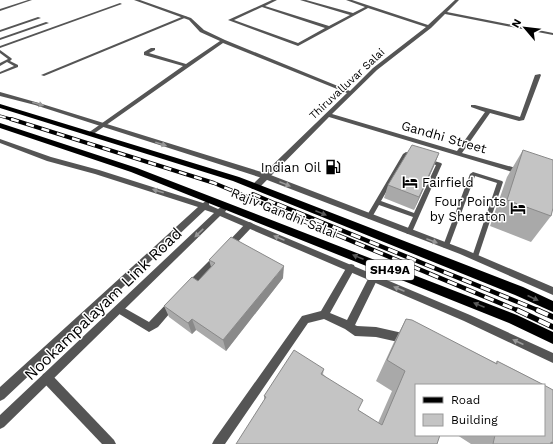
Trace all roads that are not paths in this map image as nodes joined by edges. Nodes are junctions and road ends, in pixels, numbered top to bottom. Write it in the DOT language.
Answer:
graph roads {
  1 [pos="31,0"];
  2 [pos="136,0"];
  3 [pos="275,0"];
  4 [pos="302,0"];
  5 [pos="348,0"];
  6 [pos="457,0"];
  7 [pos="121,4"];
  8 [pos="262,6"];
  9 [pos="370,6"];
  10 [pos="0,10"];
  11 [pos="445,13"];
  12 [pos="353,14"];
  13 [pos="39,18"];
  14 [pos="186,18"];
  15 [pos="47,23"];
  16 [pos="429,27"];
  17 [pos="329,28"];
  18 [pos="0,31"];
  19 [pos="553,34"];
  20 [pos="0,39"];
  21 [pos="223,41"];
  22 [pos="0,47"];
  23 [pos="153,49"];
  24 [pos="0,51"];
  25 [pos="7,61"];
  26 [pos="0,65"];
  27 [pos="187,66"];
  28 [pos="0,73"];
  29 [pos="43,75"];
  30 [pos="538,75"];
  31 [pos="351,93"];
  32 [pos="0,94"];
  33 [pos="0,106"];
  34 [pos="473,106"];
  35 [pos="489,111"];
  36 [pos="328,115"];
  37 [pos="0,125"];
  38 [pos="102,125"];
  39 [pos="90,134"];
  40 [pos="0,140"];
  41 [pos="458,154"];
  42 [pos="531,174"];
  43 [pos="265,176"];
  44 [pos="255,187"];
  45 [pos="207,202"];
  46 [pos="377,202"];
  47 [pos="223,209"];
  48 [pos="416,216"];
  49 [pos="369,217"];
  50 [pos="249,225"];
  51 [pos="409,232"];
  52 [pos="446,246"];
  53 [pos="475,257"];
  54 [pos="351,268"];
  55 [pos="374,278"];
  56 [pos="553,291"];
  57 [pos="553,307"];
  58 [pos="119,309"];
  59 [pos="324,315"];
  60 [pos="349,326"];
  61 [pos="553,338"];
  62 [pos="417,341"];
  63 [pos="553,358"];
  64 [pos="47,378"];
  65 [pos="0,395"];
  66 [pos="0,423"];
  67 [pos="110,444"];
  68 [pos="218,444"];
  1 -- 10 [label="lane"];
  2 -- 14 [label="street"];
  3 -- 8 [label="street"];
  4 -- 12 [label="street"];
  5 -- 9 [label="street"];
  6 -- 11 [label="street, Thiruvalluvar Salai"];
  7 -- 22 [label="lane"];
  8 -- 17 [label="street"];
  8 -- 17 [label="street"];
  9 -- 12 [label="street"];
  9 -- 16 [label="street"];
  11 -- 16 [label="street, Thiruvalluvar Salai"];
  11 -- 19 [label="street"];
  12 -- 17 [label="street"];
  13 -- 18 [label="lane"];
  14 -- 21 [label="street"];
  14 -- 29 [label="lane"];
  15 -- 20 [label="lane"];
  16 -- 31 [label="street, Thiruvalluvar Salai"];
  21 -- 27 [label="street"];
  21 -- 31 [label="street"];
  23 -- 27 [label="street"];
  24 -- 25 [label="lane"];
  25 -- 26 [label="lane"];
  25 -- 28 [label="lane"];
  27 -- 38 [label="street"];
  30 -- 35 [label="street"];
  31 -- 36 [label="street, Thiruvalluvar Salai"];
  32 -- 38 [label="street, one-way"];
  33 -- 39 [label="main road, Rajiv Gandhi Salai / SH49A"];
  34 -- 35 [label="street"];
  35 -- 41 [label="street"];
  36 -- 41 [label="street, Gandhi Street"];
  36 -- 43 [label="street, Thiruvalluvar Salai"];
  37 -- 45 [label="main road, Rajiv Gandhi Salai / SH49A"];
  38 -- 39 [label="street"];
  38 -- 43 [label="street, one-way"];
  39 -- 44 [label="main road, Rajiv Gandhi Salai / SH49A"];
  45 -- 40 [label="street, one-way"];
  41 -- 42 [label="street, Gandhi Street"];
  43 -- 44 [label="street, Thiruvalluvar Salai"];
  43 -- 49 [label="street, one-way"];
  44 -- 57 [label="main road, Rajiv Gandhi Salai / SH49A, one-way"];
  45 -- 47 [label="main road, Rajiv Gandhi Salai / SH49A"];
  45 -- 65 [label="street, Nookampalayam Link Road"];
  46 -- 48 [label="lane"];
  46 -- 48 [label="lane"];
  46 -- 49 [label="lane"];
  47 -- 50 [label="street"];
  47 -- 58 [label="street, Nookampalayam Link Road, one-way"];
  61 -- 47 [label="main road, Rajiv Gandhi Salai / SH49A, one-way"];
  48 -- 51 [label="lane"];
  49 -- 51 [label="street"];
  54 -- 50 [label="street, one-way"];
  50 -- 58 [label="street"];
  51 -- 52 [label="street, one-way"];
  52 -- 53 [label="street"];
  52 -- 53 [label="lane"];
  53 -- 56 [label="street"];
  54 -- 55 [label="street"];
  54 -- 59 [label="street"];
  55 -- 60 [label="street"];
  63 -- 55 [label="street, one-way"];
  58 -- 64 [label="street, Nookampalayam Link Road"];
  59 -- 60 [label="street"];
  59 -- 68 [label="street"];
  60 -- 62 [label="street"];
  64 -- 66 [label="street, Nookampalayam Link Road"];
  64 -- 67 [label="street"];
}
